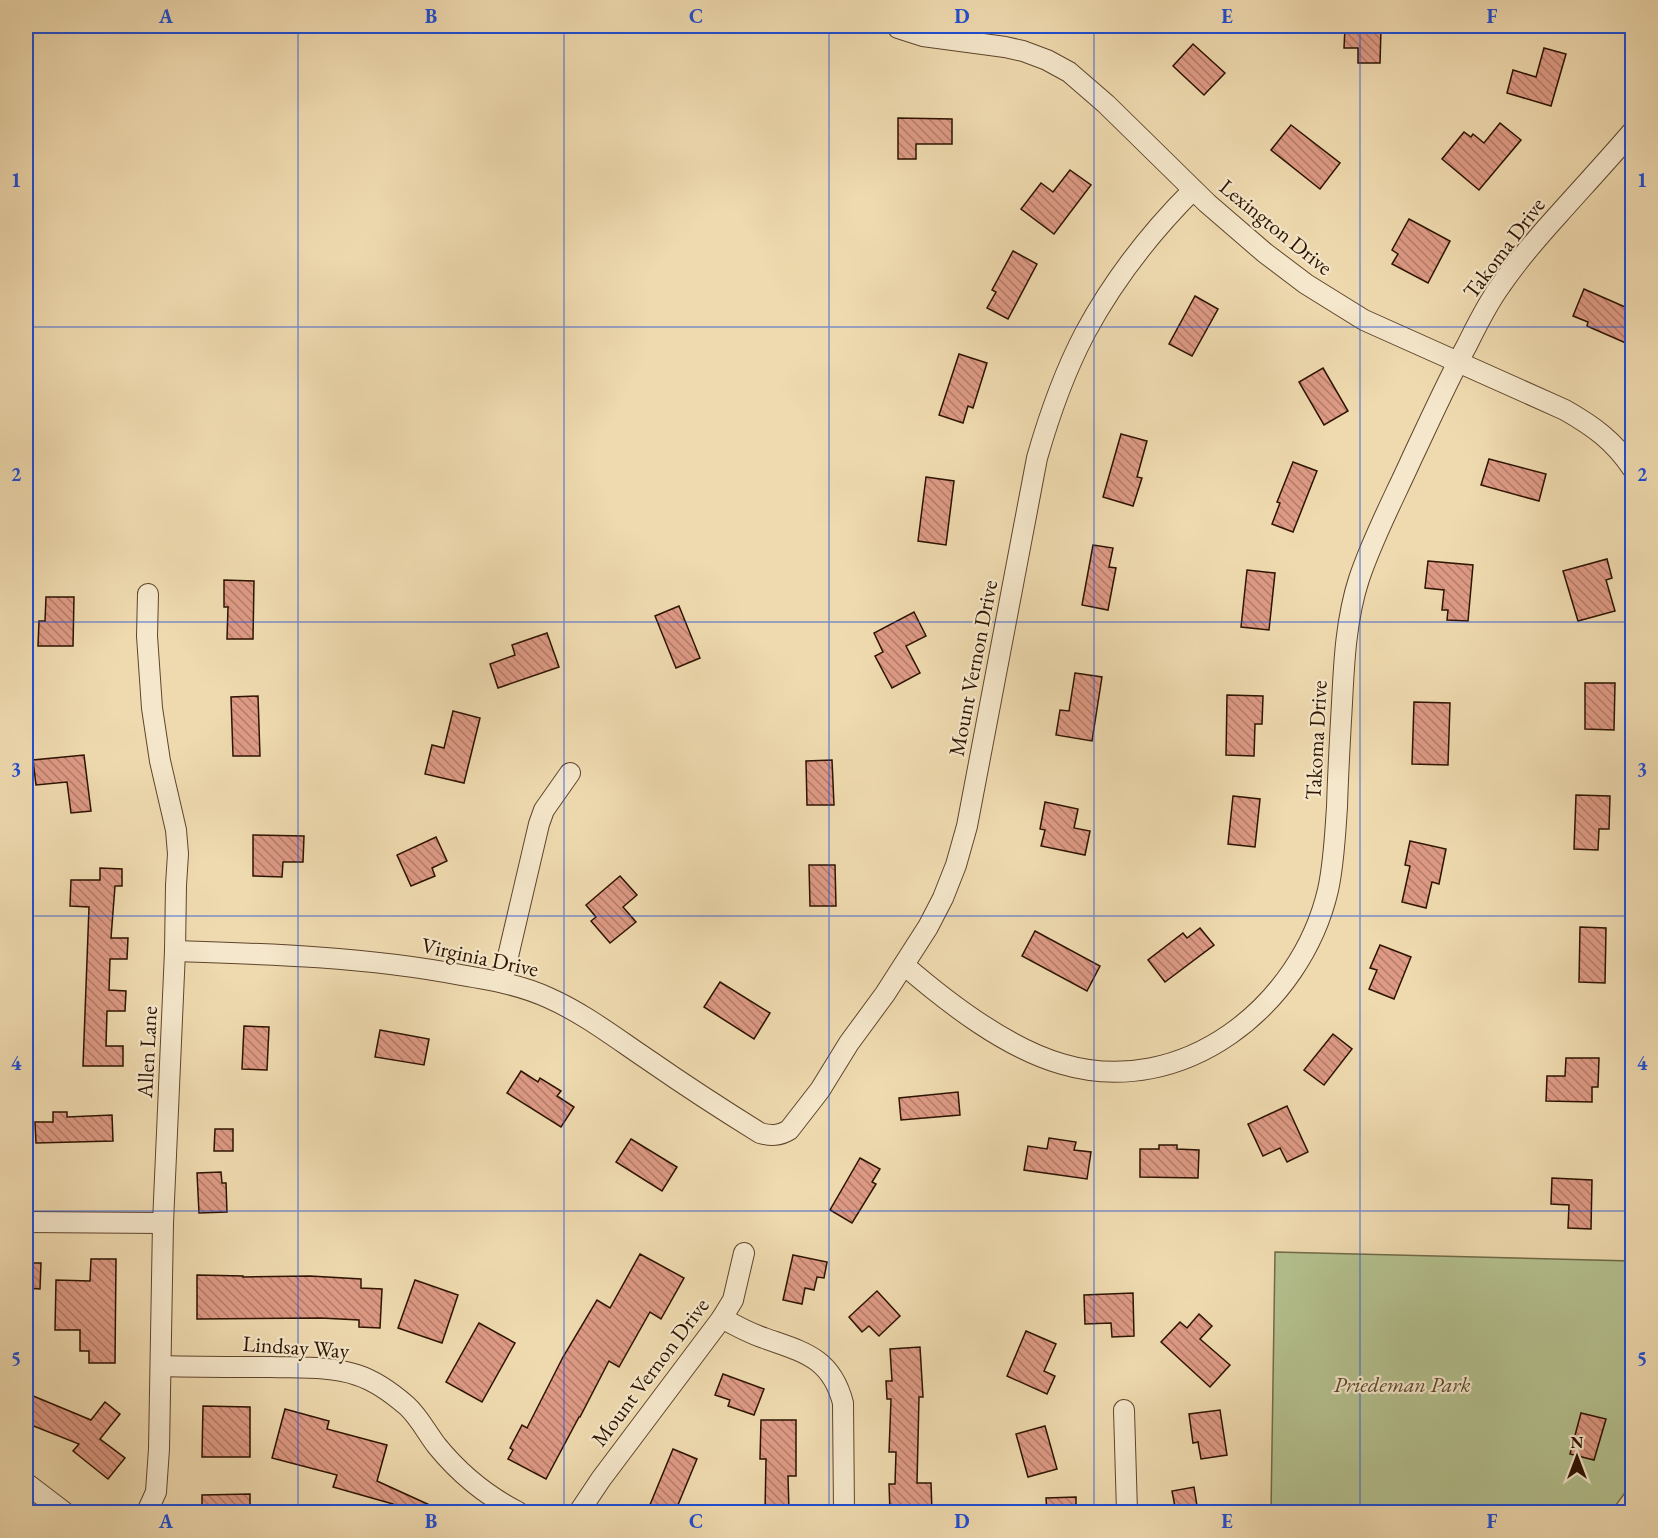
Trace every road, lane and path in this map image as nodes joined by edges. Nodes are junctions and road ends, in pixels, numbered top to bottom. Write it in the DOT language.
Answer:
graph roads {
  1 [pos="898,28"];
  2 [pos="1632,132"];
  3 [pos="1193,190"];
  4 [pos="1458,363"];
  5 [pos="1632,468"];
  6 [pos="148,594"];
  7 [pos="570,773"];
  8 [pos="175,951"];
  9 [pos="904,965"];
  10 [pos="502,982"];
  11 [pos="770,1136"];
  12 [pos="26,1222"];
  13 [pos="163,1223"];
  14 [pos="744,1253"];
  15 [pos="722,1318"];
  16 [pos="161,1366"];
  17 [pos="1125,1410"];
  18 [pos="26,1483"];
  19 [pos="64,1512"];
  20 [pos="147,1512"];
  21 [pos="518,1512"];
  22 [pos="579,1512"];
  23 [pos="844,1512"];
  24 [pos="1127,1512"];
  1 -- 3 [label="street, Lexington Drive"];
  2 -- 4 [label="street, Takoma Drive"];
  3 -- 4 [label="street, Lexington Drive"];
  3 -- 9 [label="street, Mount Vernon Drive"];
  4 -- 5 [label="street, Lexington Drive"];
  4 -- 9 [label="street, Takoma Drive"];
  6 -- 8 [label="street, Allen Lane"];
  7 -- 10 [label="street"];
  8 -- 10 [label="street, Virginia Drive"];
  8 -- 13 [label="street, Allen Lane"];
  9 -- 11 [label="street, Mount Vernon Drive"];
  10 -- 11 [label="street, Virginia Drive"];
  12 -- 13 [label="street"];
  13 -- 16 [label="street, Allen Lane"];
  14 -- 15 [label="street, Mount Vernon Drive"];
  15 -- 22 [label="street, Mount Vernon Drive"];
  15 -- 23 [label="street"];
  16 -- 20 [label="street, Allen Lane"];
  16 -- 21 [label="street, Lindsay Way"];
  17 -- 24 [label="street"];
  18 -- 19 [label="street"];
}
